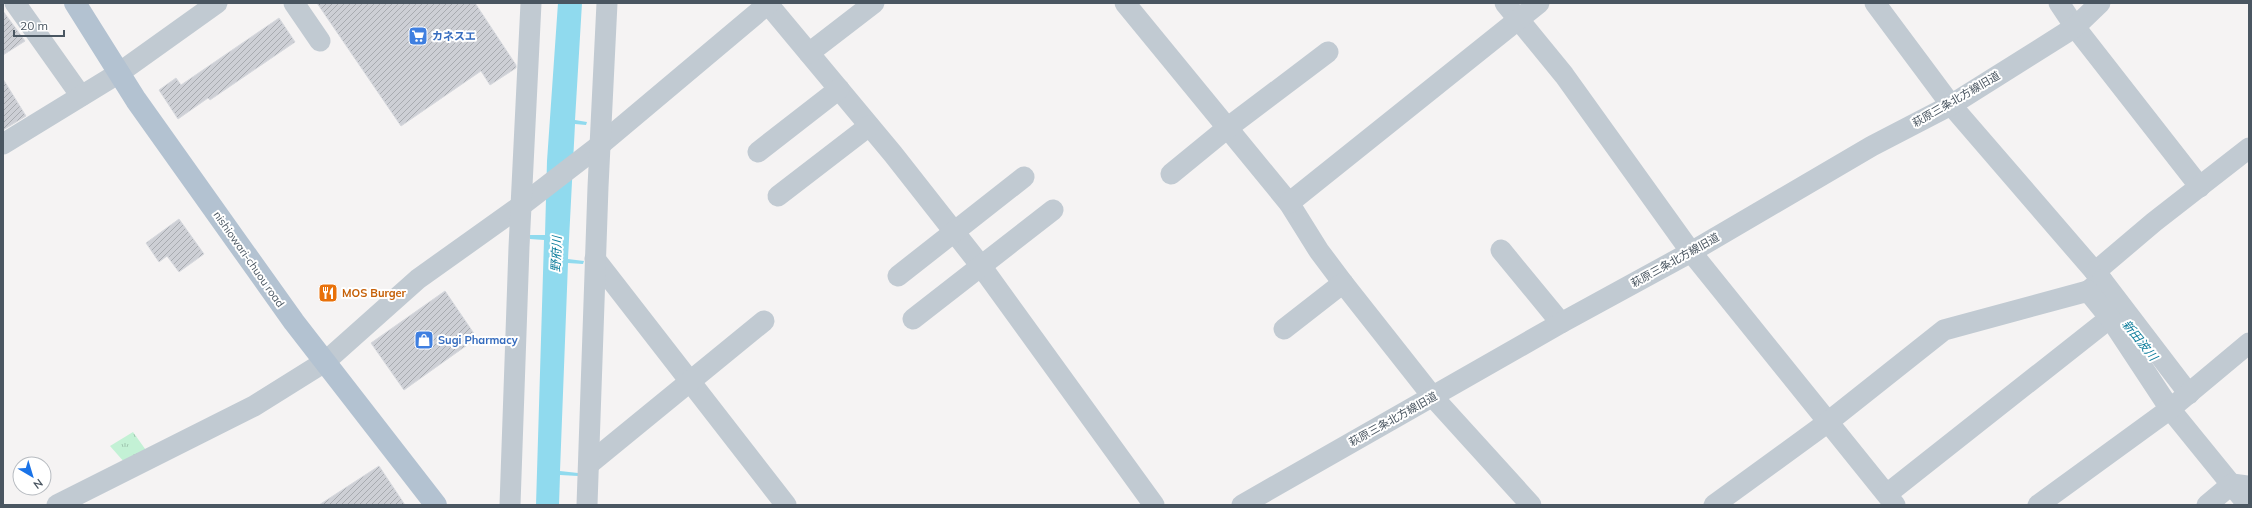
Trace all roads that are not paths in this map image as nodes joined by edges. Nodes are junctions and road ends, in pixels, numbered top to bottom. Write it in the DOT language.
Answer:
graph roads {
  1 [pos="15,3"];
  2 [pos="75,3"];
  3 [pos="217,3"];
  4 [pos="294,3"];
  5 [pos="531,3"];
  6 [pos="607,3"];
  7 [pos="769,3"];
  8 [pos="874,3"];
  9 [pos="1125,3"];
  10 [pos="1505,3"];
  11 [pos="1539,3"];
  12 [pos="1875,3"];
  13 [pos="2059,3"];
  14 [pos="2100,3"];
  15 [pos="1518,20"];
  16 [pos="2075,27"];
  17 [pos="320,41"];
  18 [pos="1328,52"];
  19 [pos="809,53"];
  20 [pos="119,72"];
  21 [pos="839,89"];
  22 [pos="81,96"];
  23 [pos="1951,105"];
  24 [pos="869,126"];
  25 [pos="1226,128"];
  26 [pos="3,144"];
  27 [pos="596,147"];
  28 [pos="2249,148"];
  29 [pos="758,152"];
  30 [pos="1172,174"];
  31 [pos="1024,178"];
  32 [pos="2200,187"];
  33 [pos="778,196"];
  34 [pos="1289,203"];
  35 [pos="524,204"];
  36 [pos="1053,210"];
  37 [pos="954,232"];
  38 [pos="1501,250"];
  39 [pos="1690,252"];
  40 [pos="595,259"];
  41 [pos="981,266"];
  42 [pos="898,276"];
  43 [pos="2095,281"];
  44 [pos="1342,283"];
  45 [pos="2110,318"];
  46 [pos="913,319"];
  47 [pos="764,322"];
  48 [pos="1561,323"];
  49 [pos="1284,328"];
  50 [pos="2249,342"];
  51 [pos="326,361"];
  52 [pos="691,381"];
  53 [pos="2189,394"];
  54 [pos="1433,397"];
  55 [pos="2170,409"];
  56 [pos="1828,422"];
  57 [pos="588,464"];
  58 [pos="2241,485"];
  59 [pos="1891,499"];
  60 [pos="57,505"];
  61 [pos="436,505"];
  62 [pos="510,505"];
  63 [pos="587,505"];
  64 [pos="786,505"];
  65 [pos="1154,505"];
  66 [pos="1242,505"];
  67 [pos="1531,505"];
  68 [pos="1714,505"];
  69 [pos="2038,505"];
  70 [pos="2207,505"];
  71 [pos="2248,505"];
  1 -- 22 [label="street"];
  2 -- 20 [label="main road, nishiowari-chuou road"];
  3 -- 20 [label="street"];
  4 -- 17 [label="street"];
  5 -- 35 [label="street"];
  6 -- 27 [label="street"];
  7 -- 19 [label="street"];
  7 -- 27 [label="street"];
  8 -- 19 [label="street"];
  9 -- 25 [label="street"];
  10 -- 15 [label="street"];
  11 -- 15 [label="street"];
  12 -- 23 [label="street"];
  13 -- 16 [label="street"];
  14 -- 16 [label="street, 萩原三条北方線旧道"];
  15 -- 34 [label="street"];
  15 -- 39 [label="street"];
  16 -- 23 [label="street, 萩原三条北方線旧道"];
  16 -- 32 [label="street"];
  18 -- 25 [label="street"];
  19 -- 21 [label="street"];
  20 -- 22 [label="street"];
  20 -- 51 [label="main road, nishiowari-chuou road"];
  21 -- 24 [label="street"];
  21 -- 29 [label="street"];
  22 -- 26 [label="street"];
  23 -- 39 [label="street, 萩原三条北方線旧道"];
  23 -- 43 [label="street"];
  24 -- 33 [label="street"];
  24 -- 37 [label="street"];
  25 -- 30 [label="street"];
  25 -- 34 [label="street"];
  27 -- 35 [label="street"];
  27 -- 40 [label="street"];
  28 -- 32 [label="street"];
  31 -- 37 [label="street"];
  32 -- 43 [label="street"];
  34 -- 44 [label="street"];
  35 -- 51 [label="street"];
  35 -- 62 [label="street"];
  36 -- 41 [label="street"];
  37 -- 41 [label="street"];
  37 -- 42 [label="street"];
  38 -- 48 [label="street"];
  39 -- 48 [label="street, 萩原三条北方線旧道"];
  39 -- 56 [label="street"];
  40 -- 52 [label="street"];
  40 -- 57 [label="street"];
  41 -- 46 [label="street"];
  41 -- 65 [label="street"];
  43 -- 45 [label="street"];
  43 -- 53 [label="street"];
  43 -- 56 [label="street"];
  44 -- 49 [label="street"];
  44 -- 54 [label="street"];
  45 -- 55 [label="street"];
  45 -- 59 [label="street"];
  47 -- 52 [label="street"];
  48 -- 54 [label="street, 萩原三条北方線旧道"];
  50 -- 53 [label="street"];
  51 -- 60 [label="street"];
  51 -- 61 [label="main road, nishiowari-chuou road"];
  52 -- 57 [label="street"];
  52 -- 64 [label="street"];
  53 -- 55 [label="street"];
  54 -- 66 [label="street, 萩原三条北方線旧道"];
  54 -- 67 [label="street"];
  55 -- 58 [label="street"];
  55 -- 69 [label="street"];
  56 -- 59 [label="street"];
  56 -- 68 [label="street"];
  57 -- 63 [label="street"];
  58 -- 70 [label="street"];
  58 -- 71 [label="street"];
}
